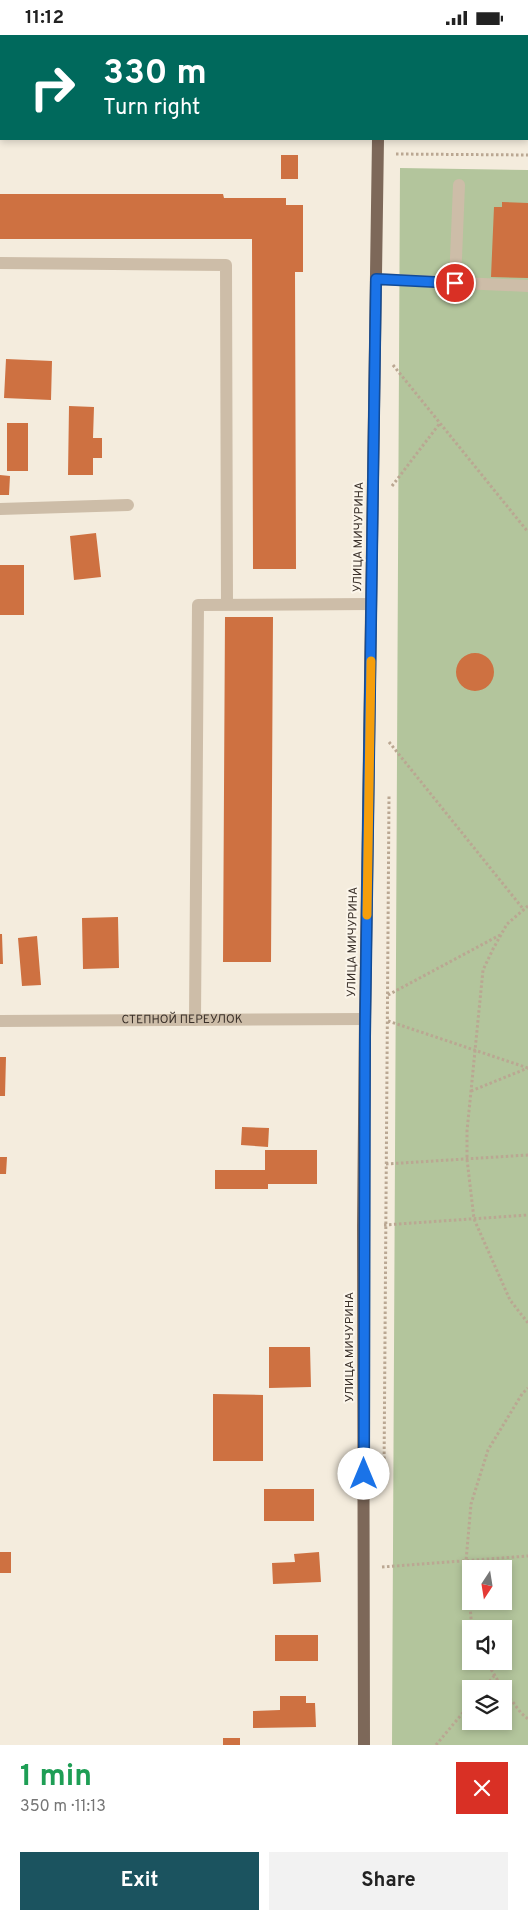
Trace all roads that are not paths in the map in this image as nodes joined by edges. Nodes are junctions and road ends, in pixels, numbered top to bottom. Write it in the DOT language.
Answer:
graph roads {
  1 [pos="378,140"];
  2 [pos="459,185"];
  3 [pos="0,263"];
  4 [pos="376,279"];
  5 [pos="455,283"];
  6 [pos="528,286"];
  7 [pos="128,505"];
  8 [pos="0,509"];
  9 [pos="227,604"];
  10 [pos="371,604"];
  11 [pos="195,1019"];
  12 [pos="365,1019"];
  13 [pos="0,1021"];
  14 [pos="364,1745"];
  1 -- 4 [label="main road, УЛИЦА МИЧУРИНА"];
  2 -- 5 [label="street"];
  3 -- 9 [label="street"];
  4 -- 5 [label="street"];
  4 -- 10 [label="main road, УЛИЦА МИЧУРИНА"];
  5 -- 6 [label="street"];
  7 -- 8 [label="street"];
  9 -- 10 [label="street"];
  9 -- 11 [label="street"];
  10 -- 12 [label="main road, УЛИЦА МИЧУРИНА"];
  11 -- 12 [label="street, СТЕПНОЙ ПЕРЕУЛОК"];
  11 -- 13 [label="street, СТЕПНОЙ ПЕРЕУЛОК"];
  12 -- 14 [label="main road, УЛИЦА МИЧУРИНА"];
}
